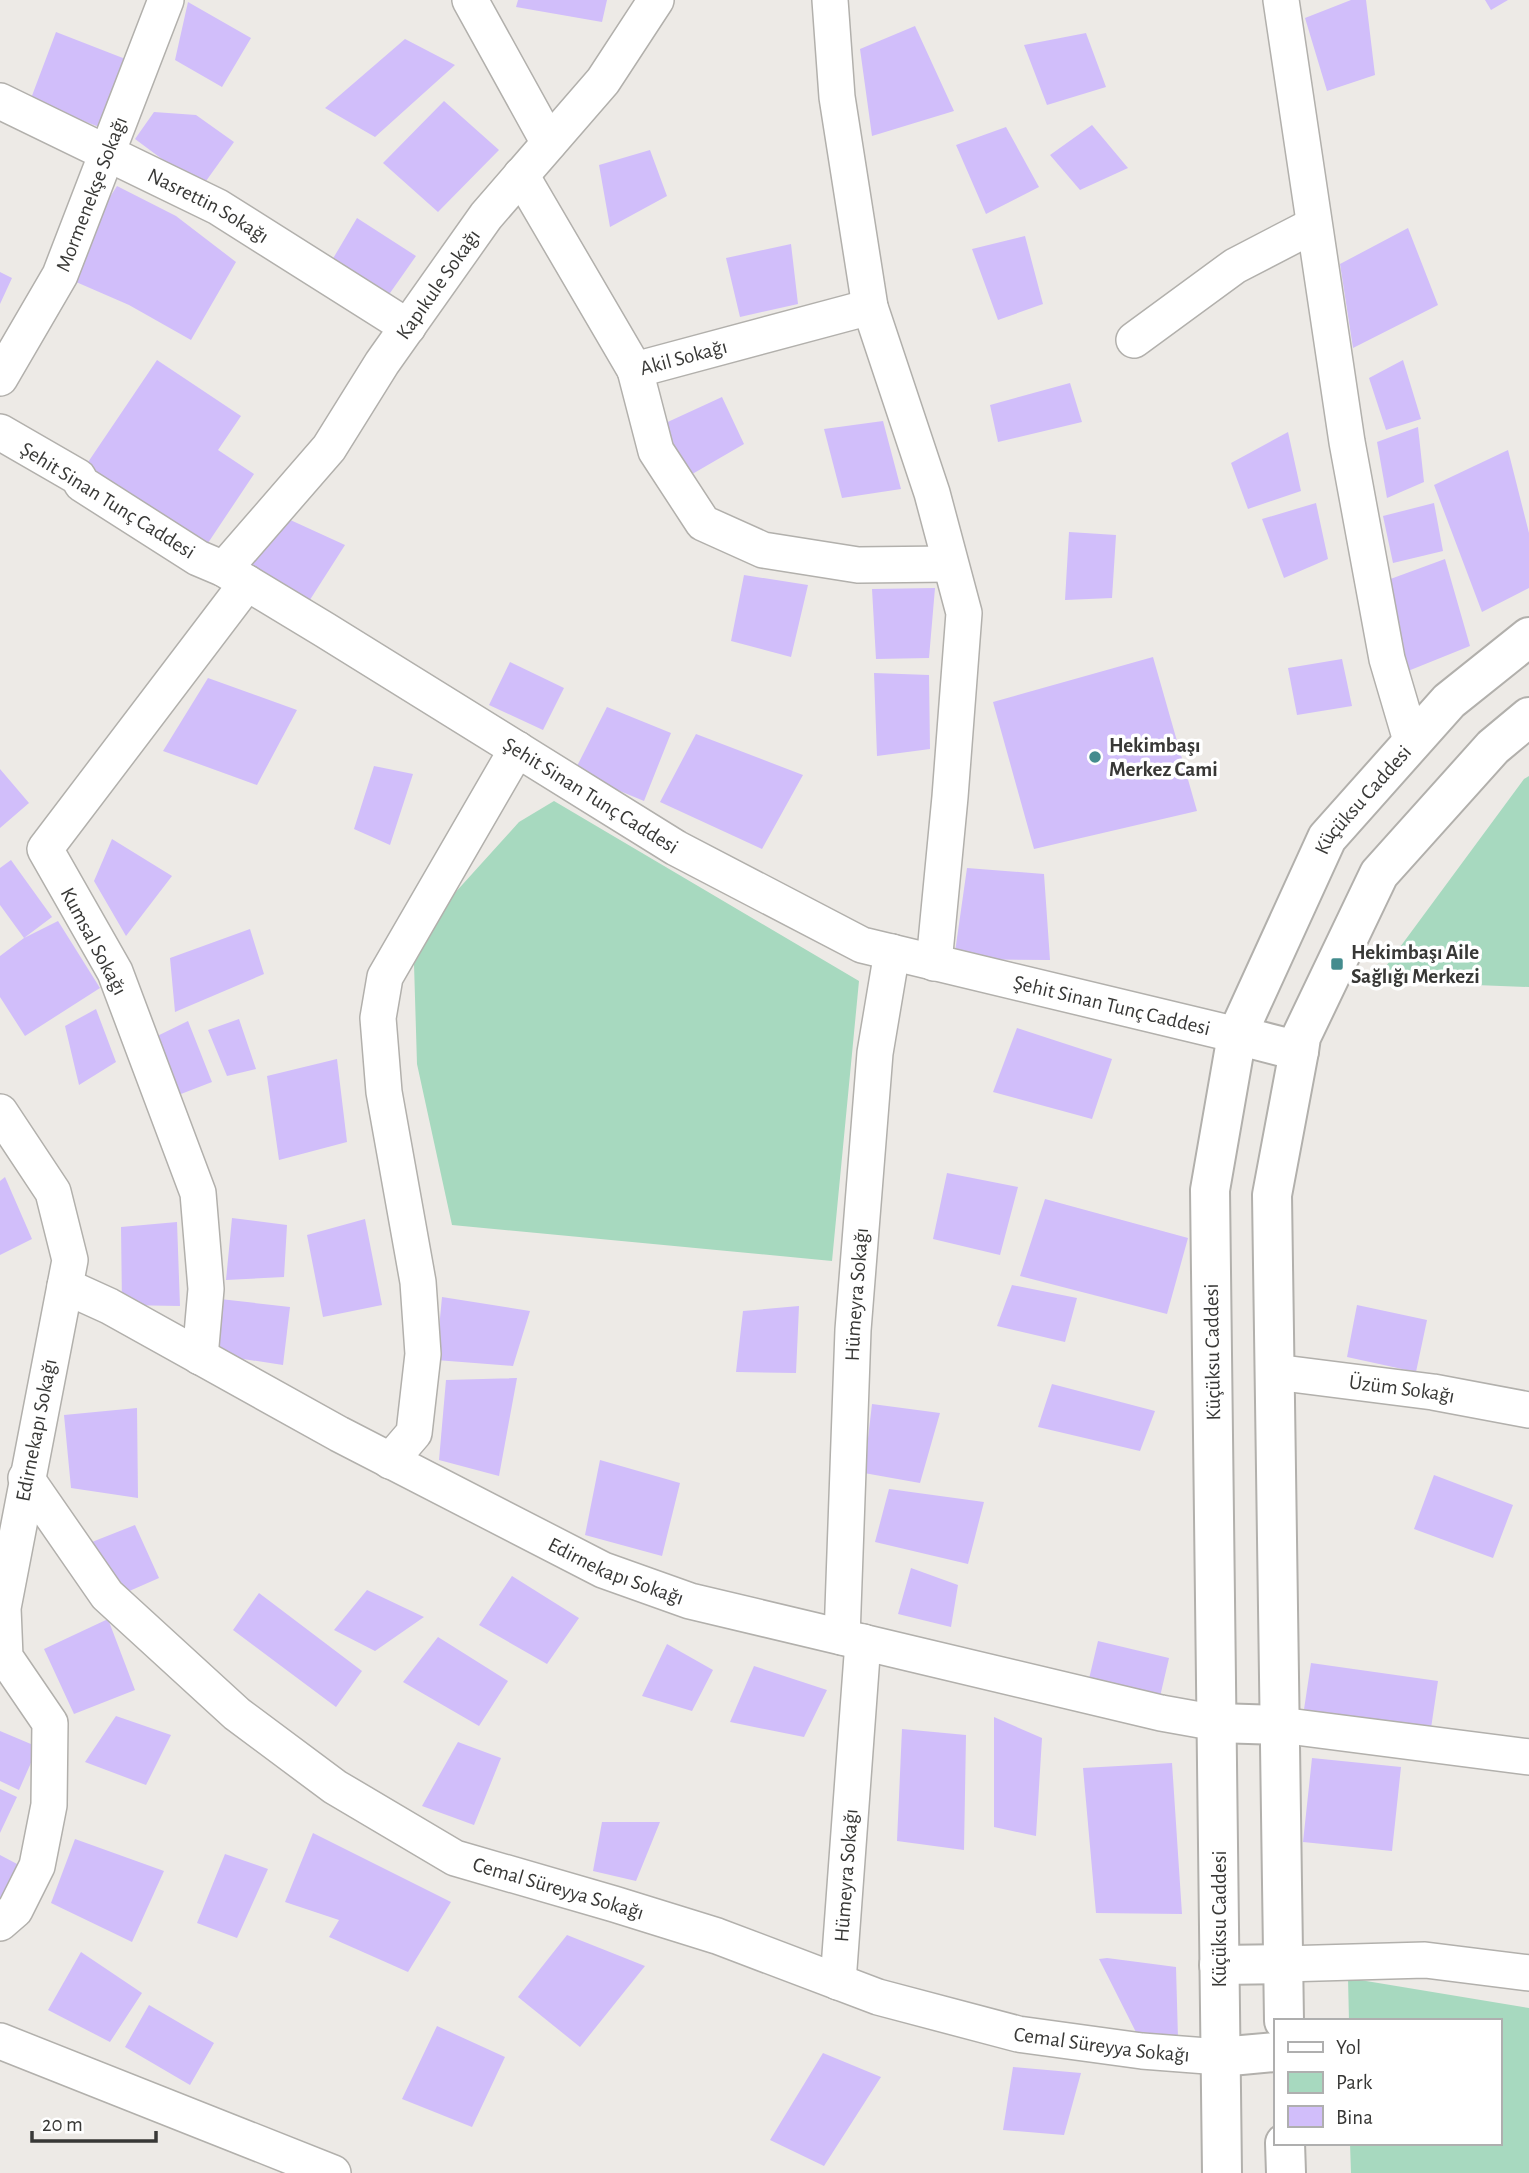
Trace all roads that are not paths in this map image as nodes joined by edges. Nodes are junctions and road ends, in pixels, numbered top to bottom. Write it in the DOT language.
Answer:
graph roads {
  1 [pos="166,0"];
  2 [pos="470,0"];
  3 [pos="656,0"];
  4 [pos="830,0"];
  5 [pos="1281,0"];
  6 [pos="0,101"];
  7 [pos="549,143"];
  8 [pos="105,152"];
  9 [pos="521,175"];
  10 [pos="1314,225"];
  11 [pos="870,307"];
  12 [pos="408,327"];
  13 [pos="1134,340"];
  14 [pos="635,370"];
  15 [pos="0,378"];
  16 [pos="2,437"];
  17 [pos="950,564"];
  18 [pos="236,576"];
  19 [pos="1529,637"];
  20 [pos="1529,717"];
  21 [pos="1412,744"];
  22 [pos="517,749"];
  23 [pos="1441,804"];
  24 [pos="892,952"];
  25 [pos="934,963"];
  26 [pos="1237,1035"];
  27 [pos="1298,1051"];
  28 [pos="0,1112"];
  29 [pos="65,1286"];
  30 [pos="201,1357"];
  31 [pos="1275,1372"];
  32 [pos="1529,1410"];
  33 [pos="390,1461"];
  34 [pos="26,1478"];
  35 [pos="853,1640"];
  36 [pos="1217,1723"];
  37 [pos="1280,1725"];
  38 [pos="1529,1757"];
  39 [pos="0,1923"];
  40 [pos="1283,1964"];
  41 [pos="1219,1965"];
  42 [pos="1529,1973"];
  43 [pos="838,1982"];
  44 [pos="1284,2019"];
  45 [pos="0,2041"];
  46 [pos="1274,2052"];
  47 [pos="1220,2057"];
  48 [pos="1285,2145"];
  49 [pos="333,2173"];
  50 [pos="1222,2173"];
  51 [pos="1286,2173"];
  1 -- 8 [label="street, Mormenekşe Sokağı"];
  2 -- 7 [label="street"];
  3 -- 7 [label="street, Kapıkule Sokağı"];
  4 -- 11 [label="street"];
  5 -- 10 [label="street"];
  6 -- 8 [label="street, Nasrettin Sokağı"];
  7 -- 9 [label="street, Kapıkule Sokağı"];
  8 -- 12 [label="street, Nasrettin Sokağı"];
  8 -- 15 [label="street, Mormenekşe Sokağı"];
  9 -- 12 [label="street, Kapıkule Sokağı"];
  9 -- 14 [label="street, Akil Sokağı"];
  10 -- 13 [label="street"];
  10 -- 21 [label="street"];
  11 -- 14 [label="street, Akil Sokağı"];
  11 -- 17 [label="street"];
  12 -- 18 [label="street, Kapıkule Sokağı"];
  14 -- 17 [label="street"];
  16 -- 18 [label="street, Şehit Sinan Tunç Caddesi"];
  17 -- 25 [label="street"];
  18 -- 22 [label="street, Şehit Sinan Tunç Caddesi"];
  18 -- 30 [label="street, Kumsal Sokağı"];
  19 -- 21 [label="main road, Küçüksu Caddesi"];
  20 -- 23 [label="main road"];
  21 -- 23 [label="main road"];
  21 -- 26 [label="main road, Küçüksu Caddesi"];
  22 -- 24 [label="street, Şehit Sinan Tunç Caddesi"];
  22 -- 33 [label="street"];
  23 -- 27 [label="main road"];
  24 -- 25 [label="street, Şehit Sinan Tunç Caddesi"];
  24 -- 35 [label="street, Hümeyra Sokağı"];
  25 -- 26 [label="street, Şehit Sinan Tunç Caddesi"];
  26 -- 27 [label="main road"];
  26 -- 36 [label="main road, Küçüksu Caddesi"];
  27 -- 31 [label="main road"];
  28 -- 29 [label="street, Edirnekapı Sokağı"];
  29 -- 30 [label="street, Edirnekapı Sokağı"];
  29 -- 34 [label="street, Edirnekapı Sokağı"];
  30 -- 33 [label="street, Edirnekapı Sokağı"];
  31 -- 32 [label="street, Üzüm Sokağı"];
  31 -- 37 [label="main road"];
  33 -- 35 [label="street, Edirnekapı Sokağı"];
  34 -- 39 [label="street, Edirnekapı Sokağı"];
  34 -- 43 [label="street, Cemal Süreyya Sokağı"];
  35 -- 36 [label="street, Edirnekapı Sokağı"];
  35 -- 43 [label="street, Hümeyra Sokağı"];
  36 -- 37 [label="main road"];
  36 -- 41 [label="main road, Küçüksu Caddesi"];
  37 -- 38 [label="street"];
  37 -- 40 [label="main road"];
  40 -- 41 [label="main road"];
  40 -- 42 [label="street"];
  40 -- 44 [label="main road"];
  41 -- 47 [label="main road, Küçüksu Caddesi"];
  43 -- 47 [label="street, Cemal Süreyya Sokağı"];
  45 -- 49 [label="street"];
  46 -- 47 [label="main road"];
  47 -- 50 [label="main road, Küçüksu Caddesi"];
  48 -- 51 [label="main road"];
}
